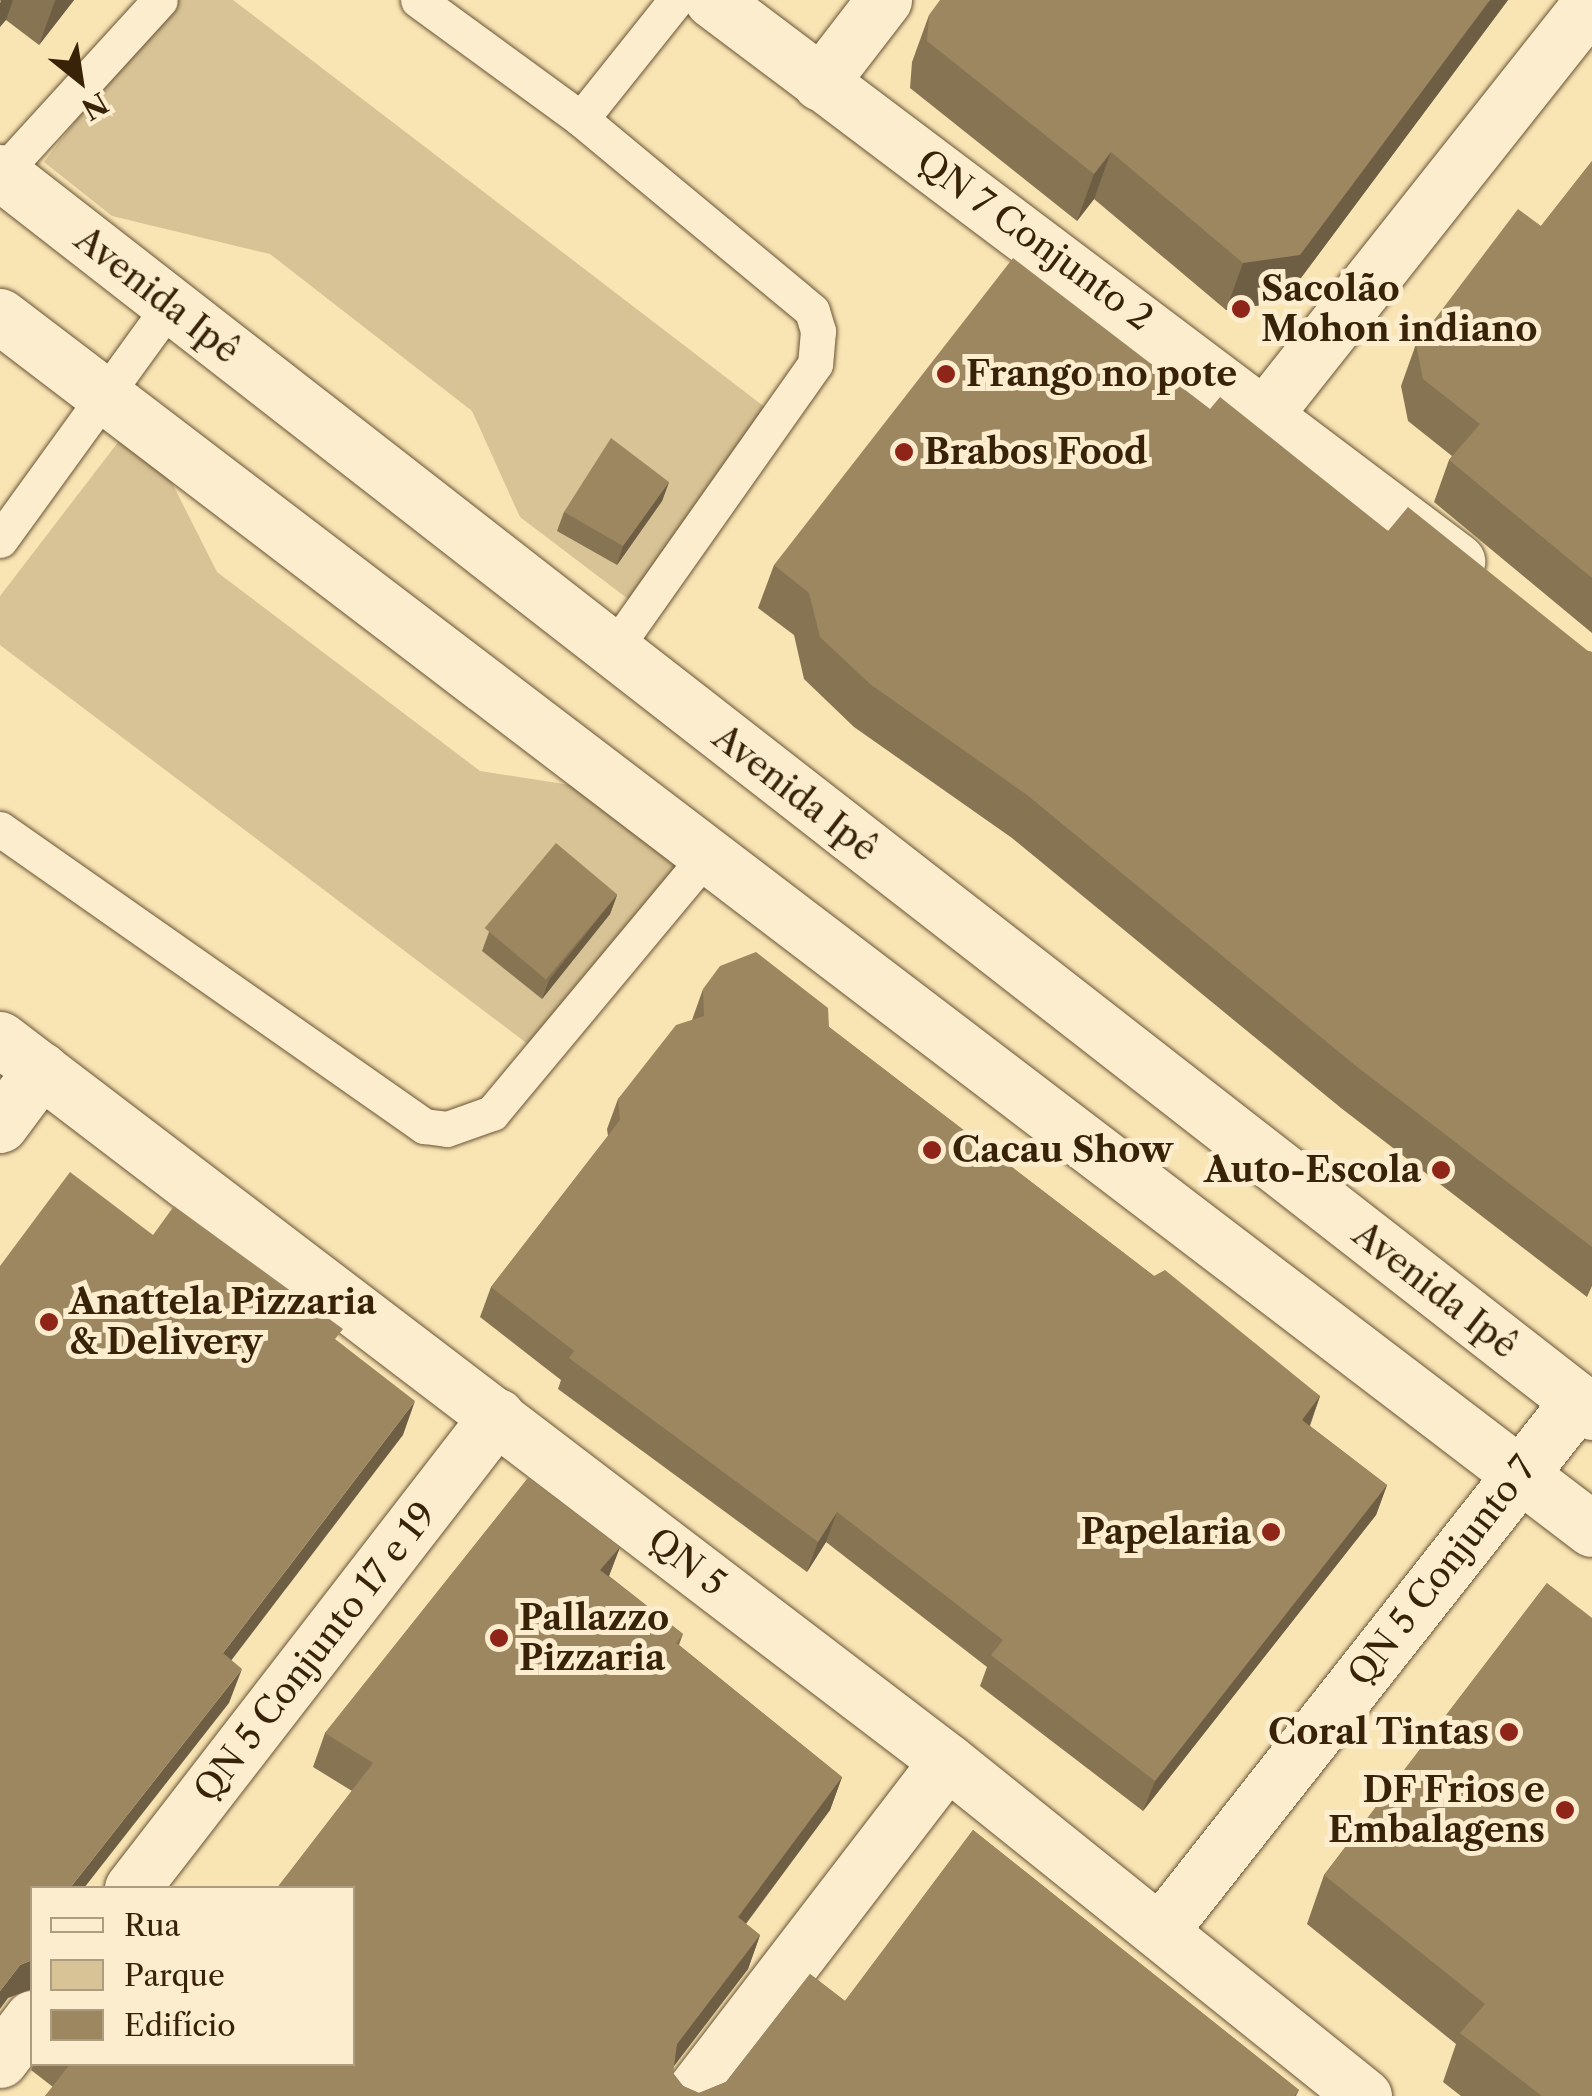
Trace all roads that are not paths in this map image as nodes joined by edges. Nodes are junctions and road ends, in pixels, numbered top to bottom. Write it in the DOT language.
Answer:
graph roads {
  1 [pos="160,0"];
  2 [pos="418,0"];
  3 [pos="676,0"];
  4 [pos="712,0"];
  5 [pos="884,0"];
  6 [pos="1592,1"];
  7 [pos="820,82"];
  8 [pos="580,120"];
  9 [pos="1,173"];
  10 [pos="170,305"];
  11 [pos="0,316"];
  12 [pos="97,396"];
  13 [pos="1268,410"];
  14 [pos="0,540"];
  15 [pos="1499,595"];
  16 [pos="612,652"];
  17 [pos="0,829"];
  18 [pos="708,854"];
  19 [pos="21,1054"];
  20 [pos="0,1125"];
  21 [pos="1585,1406"];
  22 [pos="497,1416"];
  23 [pos="1519,1472"];
  24 [pos="1592,1529"];
  25 [pos="948,1761"];
  26 [pos="134,1886"];
  27 [pos="1160,1931"];
  28 [pos="30,2021"];
  29 [pos="0,2060"];
  30 [pos="690,2096"];
  31 [pos="1364,2096"];
  1 -- 9 [label="lane"];
  2 -- 8 [label="lane"];
  3 -- 8 [label="lane"];
  4 -- 7 [label="street, QN 7 Conjunto 2"];
  5 -- 7 [label="street"];
  6 -- 13 [label="street"];
  7 -- 13 [label="street, QN 7 Conjunto 2"];
  8 -- 16 [label="lane"];
  9 -- 10 [label="street, Avenida Ipê"];
  10 -- 12 [label="lane"];
  10 -- 16 [label="street, Avenida Ipê"];
  11 -- 12 [label="street"];
  12 -- 14 [label="lane"];
  12 -- 18 [label="street"];
  13 -- 15 [label="street, QN 7 Conjunto 2"];
  16 -- 21 [label="street, Avenida Ipê"];
  17 -- 18 [label="lane"];
  18 -- 23 [label="street"];
  19 -- 20 [label="street"];
  19 -- 22 [label="street, QN 5"];
  21 -- 23 [label="street, QN 5 Conjunto 7"];
  22 -- 25 [label="street, QN 5"];
  22 -- 26 [label="street, QN 5 Conjunto 17 e 19"];
  23 -- 24 [label="street"];
  23 -- 27 [label="street, QN 5 Conjunto 7"];
  25 -- 27 [label="street, QN 5"];
  25 -- 30 [label="street"];
  27 -- 31 [label="street, QN 5"];
  28 -- 29 [label="street"];
}
